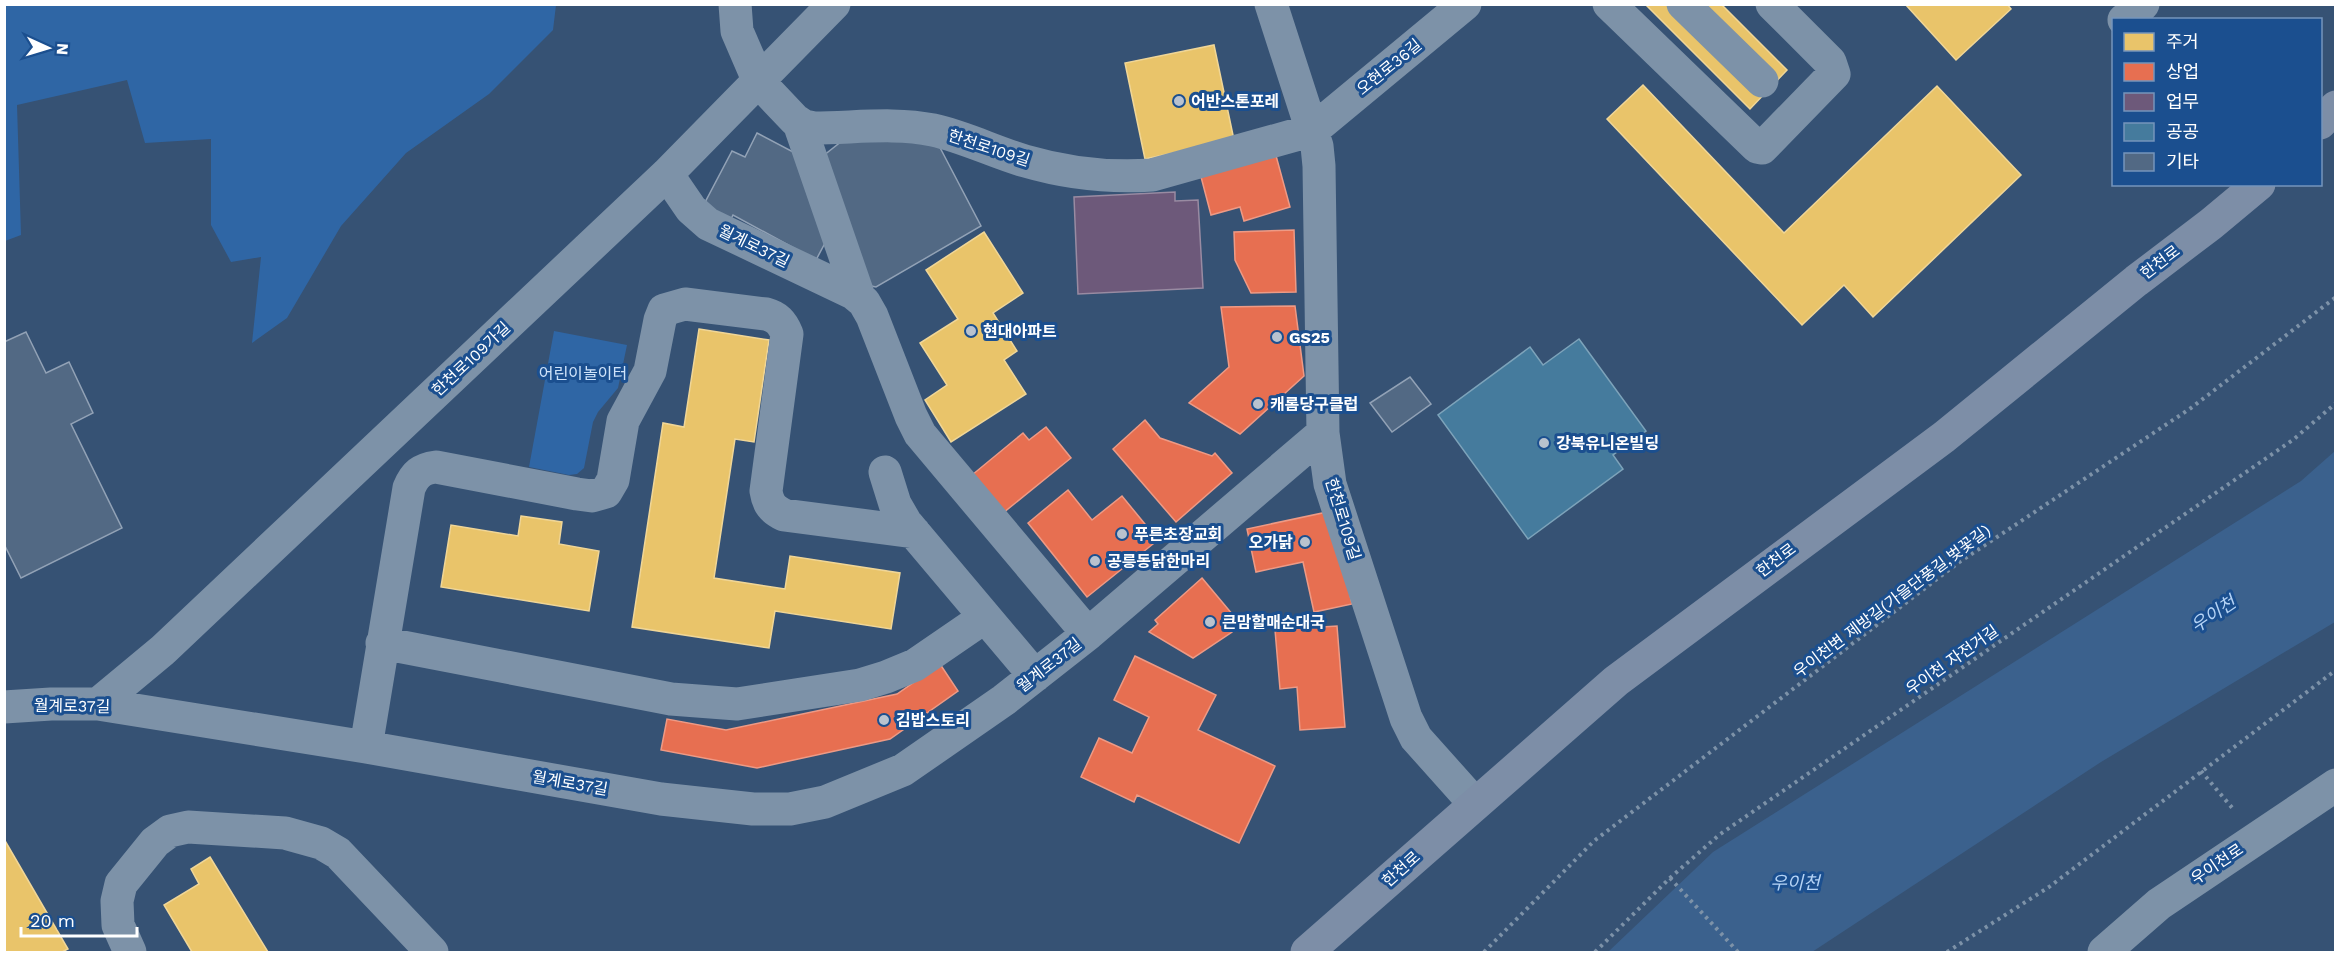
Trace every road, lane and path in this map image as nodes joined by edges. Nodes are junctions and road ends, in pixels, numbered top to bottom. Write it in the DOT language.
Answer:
graph roads {
  1 [pos="735,4"];
  2 [pos="834,4"];
  3 [pos="1271,4"];
  4 [pos="1465,4"];
  5 [pos="1609,4"];
  6 [pos="1683,4"];
  7 [pos="1772,4"];
  8 [pos="2101,4"];
  9 [pos="2144,4"];
  10 [pos="2115,18"];
  11 [pos="2130,18"];
  12 [pos="1762,81"];
  13 [pos="759,82"];
  14 [pos="2336,107"];
  15 [pos="2322,121"];
  16 [pos="799,123"];
  17 [pos="1312,130"];
  18 [pos="667,174"];
  19 [pos="2257,186"];
  20 [pos="859,297"];
  21 [pos="2336,297"];
  22 [pos="2336,403"];
  23 [pos="1323,433"];
  24 [pos="885,472"];
  25 [pos="914,532"];
  26 [pos="985,617"];
  27 [pos="1088,634"];
  28 [pos="382,643"];
  29 [pos="2336,670"];
  30 [pos="1035,676"];
  31 [pos="98,704"];
  32 [pos="4,707"];
  33 [pos="366,747"];
  34 [pos="2201,771"];
  35 [pos="2336,785"];
  36 [pos="1475,804"];
  37 [pos="2257,837"];
  38 [pos="1670,878"];
  39 [pos="130,952"];
  40 [pos="432,952"];
  41 [pos="1307,952"];
  42 [pos="1484,952"];
  43 [pos="1596,952"];
  44 [pos="1738,952"];
  45 [pos="1947,952"];
  46 [pos="2104,952"];
  1 -- 13 [label="street"];
  2 -- 13 [label="street, 한천로109가길"];
  3 -- 17 [label="street, 한천로109길"];
  4 -- 17 [label="street, 오현로36길"];
  5 -- 7 [label="street"];
  6 -- 12 [label="street"];
  8 -- 10 [label="street"];
  9 -- 11 [label="street"];
  13 -- 16 [label="street"];
  13 -- 18 [label="street, 한천로109가길"];
  14 -- 15 [label="main road"];
  16 -- 17 [label="street, 한천로109길"];
  16 -- 20 [label="street, 월계로37길"];
  17 -- 23 [label="street, 한천로109길"];
  18 -- 20 [label="street, 월계로37길"];
  18 -- 31 [label="street, 한천로109가길"];
  19 -- 36 [label="main road, 한천로"];
  20 -- 27 [label="street, 월계로37길"];
  21 -- 42 [label="path, 우이천변 제방길(가을단풍길,벚꽃길)"];
  22 -- 38 [label="path, 우이천 자전거길"];
  23 -- 27 [label="street, 월계로37길"];
  23 -- 36 [label="street, 한천로109길"];
  24 -- 25 [label="street"];
  25 -- 26 [label="street"];
  25 -- 28 [label="street"];
  26 -- 28 [label="street"];
  26 -- 30 [label="street"];
  27 -- 30 [label="street, 월계로37길"];
  28 -- 33 [label="street"];
  29 -- 34 [label="path"];
  30 -- 33 [label="street, 월계로37길"];
  31 -- 32 [label="street, 월계로37길"];
  31 -- 33 [label="street, 월계로37길"];
  34 -- 37 [label="path"];
  34 -- 45 [label="path"];
  35 -- 37 [label="street, 우이천로"];
  36 -- 41 [label="main road, 한천로"];
  37 -- 46 [label="street, 우이천로"];
  38 -- 43 [label="path, 우이천 자전거길"];
  38 -- 44 [label="path"];
  39 -- 40 [label="street"];
}
